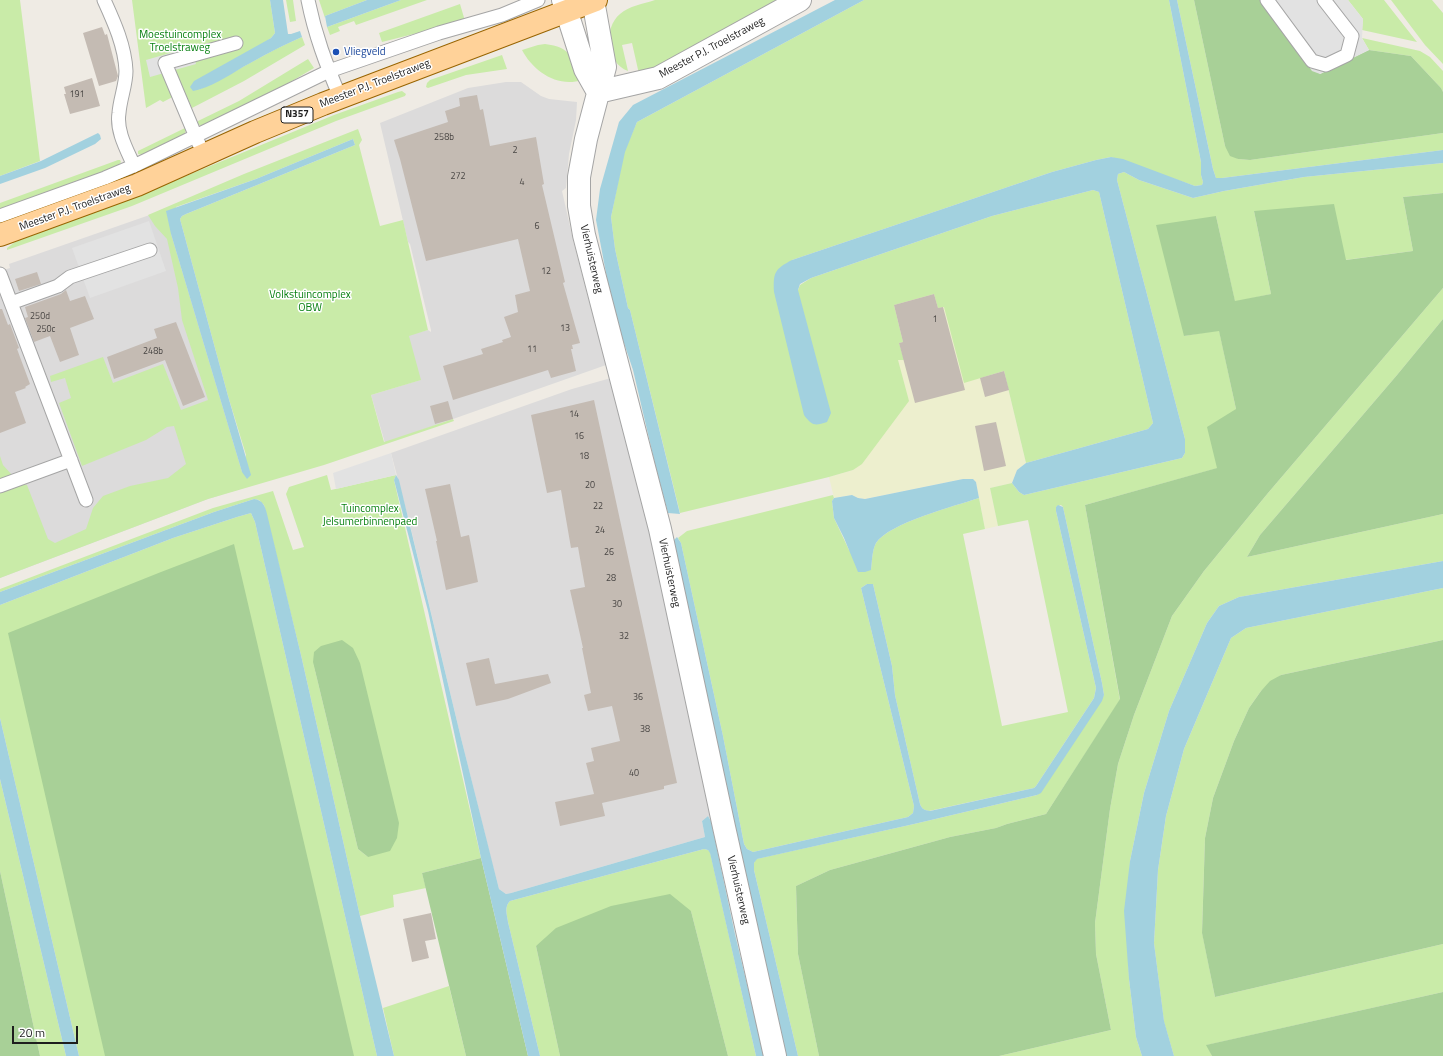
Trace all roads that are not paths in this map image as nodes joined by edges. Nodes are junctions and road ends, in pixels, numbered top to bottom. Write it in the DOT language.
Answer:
graph roads {
  1 [pos="104,0"];
  2 [pos="308,0"];
  3 [pos="538,0"];
  4 [pos="594,0"];
  5 [pos="800,0"];
  6 [pos="1267,0"];
  7 [pos="1324,0"];
  8 [pos="564,6"];
  9 [pos="236,43"];
  10 [pos="329,71"];
  11 [pos="598,92"];
  12 [pos="340,97"];
  13 [pos="199,146"];
  14 [pos="134,166"];
  15 [pos="0,216"];
  16 [pos="0,235"];
  17 [pos="150,250"];
  18 [pos="0,274"];
  19 [pos="11,303"];
  20 [pos="70,460"];
  21 [pos="0,486"];
  22 [pos="86,500"];
  23 [pos="775,1056"];
  1 -- 14 [label="lane"];
  2 -- 10 [label="lane"];
  3 -- 10 [label="lane, Meester P.J. Troelstraweg"];
  4 -- 8 [label="main road, Meester P.J. Troelstraweg / N357"];
  4 -- 11 [label="street, Vierhuisterweg"];
  5 -- 11 [label="street, Meester P.J. Troelstraweg"];
  6 -- 7 [label="lane"];
  8 -- 11 [label="street"];
  8 -- 12 [label="main road, Meester P.J. Troelstraweg / N357"];
  9 -- 13 [label="lane"];
  10 -- 12 [label="lane"];
  10 -- 13 [label="lane, Meester P.J. Troelstraweg"];
  11 -- 23 [label="street, Vierhuisterweg"];
  12 -- 13 [label="main road, Meester P.J. Troelstraweg / N357"];
  13 -- 14 [label="lane, Meester P.J. Troelstraweg"];
  13 -- 16 [label="main road, Meester P.J. Troelstraweg / N357"];
  14 -- 15 [label="lane, Meester P.J. Troelstraweg"];
  17 -- 19 [label="lane"];
  18 -- 19 [label="lane"];
  19 -- 20 [label="lane"];
  20 -- 21 [label="lane"];
  20 -- 22 [label="lane"];
}
